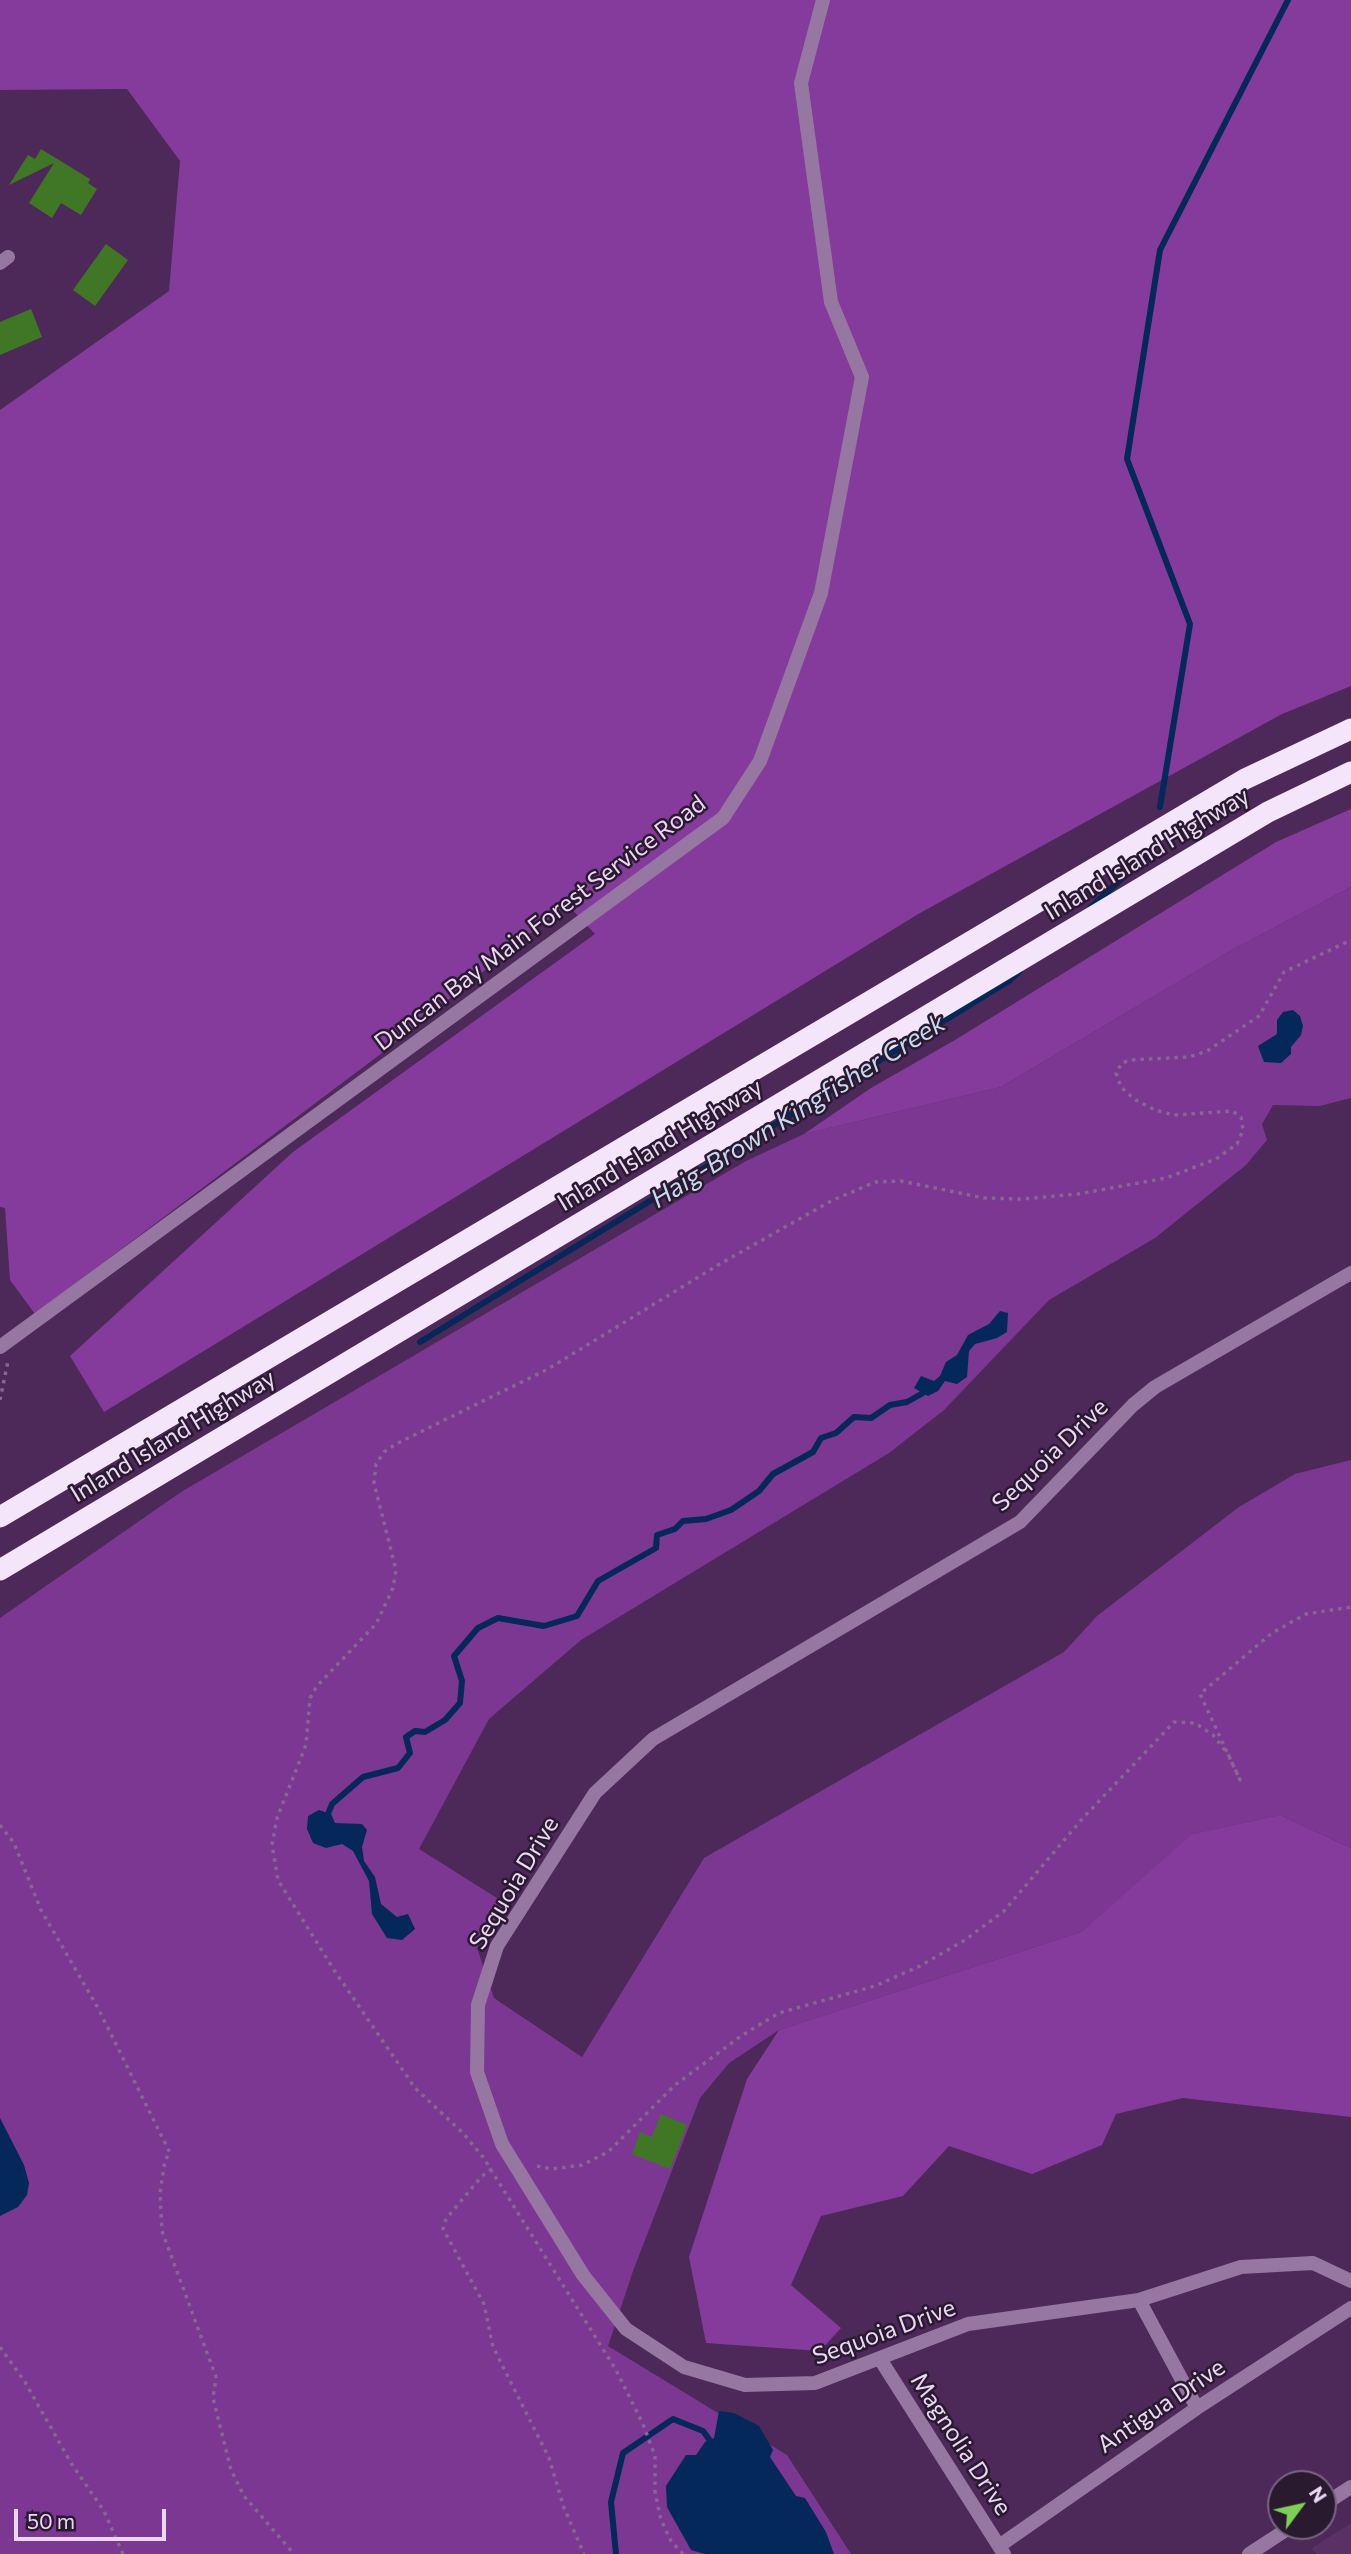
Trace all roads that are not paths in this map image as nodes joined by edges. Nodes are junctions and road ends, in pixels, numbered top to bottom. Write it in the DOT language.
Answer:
graph roads {
  1 [pos="823,0"];
  2 [pos="1351,729"];
  3 [pos="1351,772"];
  4 [pos="1351,1273"];
  5 [pos="6,1343"];
  6 [pos="0,1517"];
  7 [pos="0,1570"];
  8 [pos="1351,2281"];
  9 [pos="1139,2300"];
  10 [pos="1351,2308"];
  11 [pos="880,2359"];
  12 [pos="1197,2408"];
  13 [pos="1270,2540"];
  14 [pos="1002,2550"];
  15 [pos="1249,2554"];
  1 -- 5 [label="street, Duncan Bay Main Forest Service Road"];
  2 -- 6 [label="highway, Inland Island Highway"];
  3 -- 7 [label="highway, Inland Island Highway"];
  4 -- 11 [label="street, Sequoia Drive"];
  8 -- 9 [label="street, Sequoia Drive"];
  9 -- 11 [label="street, Sequoia Drive"];
  9 -- 12 [label="street"];
  10 -- 12 [label="street, Antigua Drive"];
  11 -- 14 [label="street, Magnolia Drive"];
  12 -- 14 [label="street, Antigua Drive"];
  13 -- 15 [label="street"];
}
